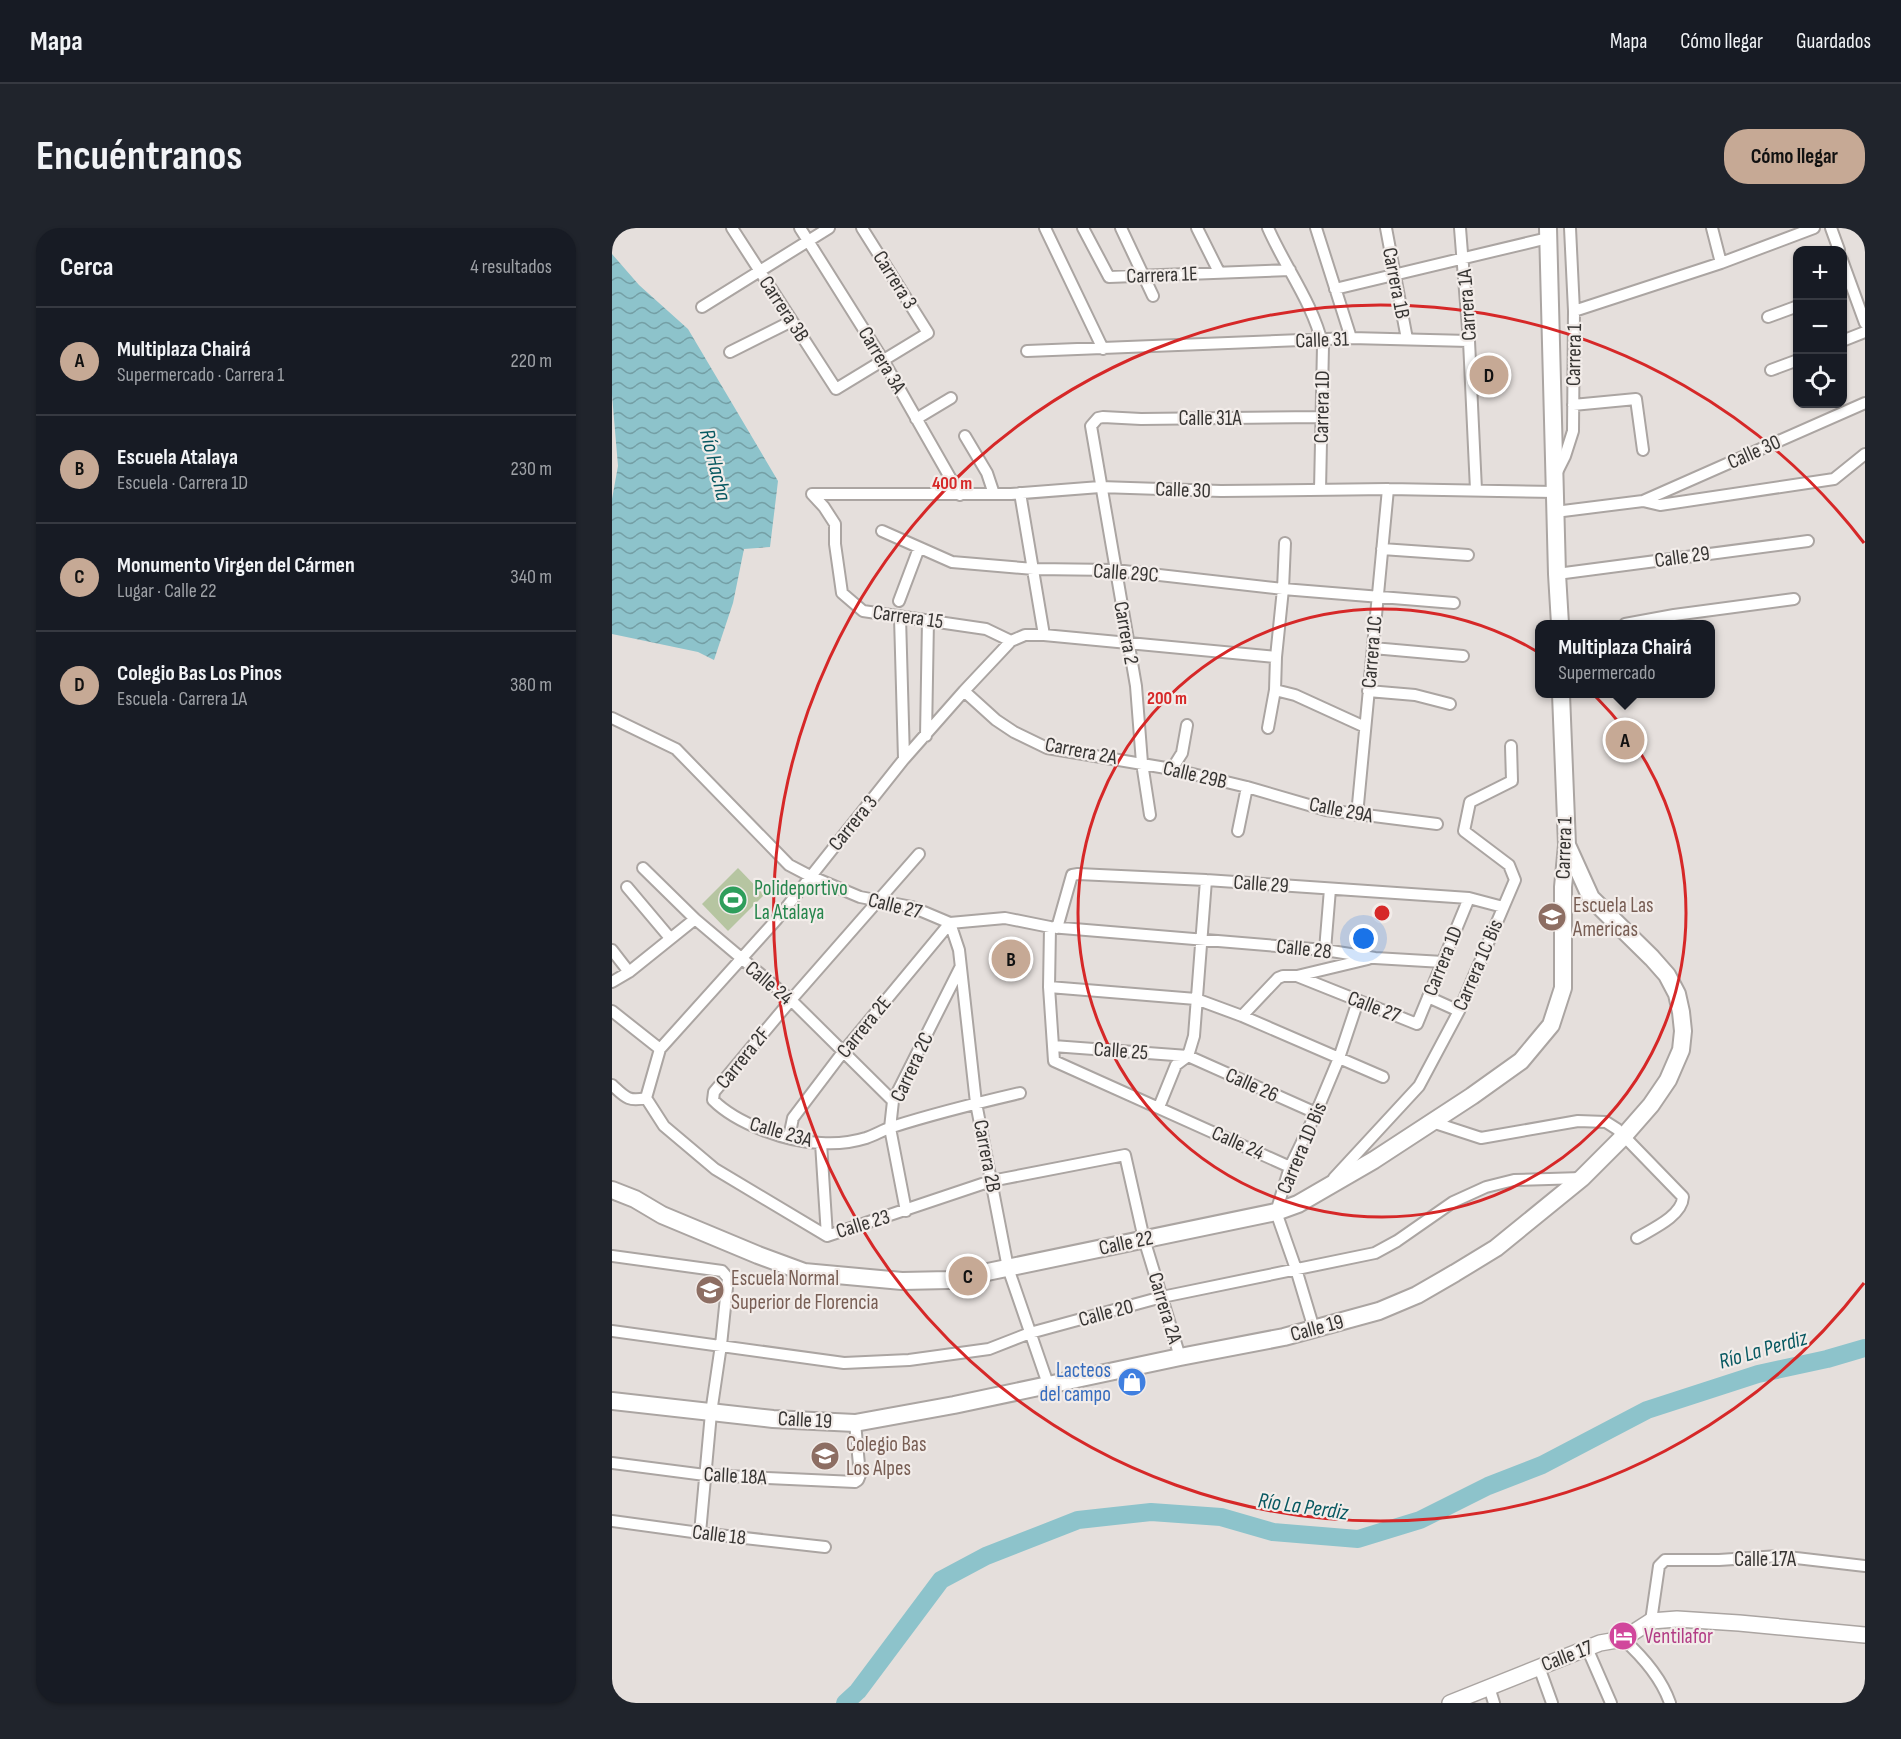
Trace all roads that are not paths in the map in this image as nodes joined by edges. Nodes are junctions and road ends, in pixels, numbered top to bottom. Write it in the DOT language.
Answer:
graph roads {
  1 [pos="732,228"];
  2 [pos="800,228"];
  3 [pos="829,228"];
  4 [pos="862,228"];
  5 [pos="1045,228"];
  6 [pos="1083,228"];
  7 [pos="1121,228"];
  8 [pos="1197,228"];
  9 [pos="1268,228"];
  10 [pos="1316,228"];
  11 [pos="1386,228"];
  12 [pos="1460,228"];
  13 [pos="1570,228"];
  14 [pos="1712,228"];
  15 [pos="1814,228"];
  16 [pos="1831,228"];
  17 [pos="1548,233"];
  18 [pos="808,241"];
  19 [pos="1838,246"];
  20 [pos="1464,258"];
  21 [pos="1721,263"];
  22 [pos="1290,270"];
  23 [pos="760,271"];
  24 [pos="1220,272"];
  25 [pos="1394,274"];
  26 [pos="1143,275"];
  27 [pos="1847,287"];
  28 [pos="1335,289"];
  29 [pos="1153,296"];
  30 [pos="702,307"];
  31 [pos="1793,308"];
  32 [pos="1574,311"];
  33 [pos="1768,317"];
  34 [pos="792,321"];
  35 [pos="1865,323"];
  36 [pos="1865,332"];
  37 [pos="1351,338"];
  38 [pos="1407,339"];
  39 [pos="1847,339"];
  40 [pos="1321,340"];
  41 [pos="1469,341"];
  42 [pos="1103,349"];
  43 [pos="1027,351"];
  44 [pos="730,352"];
  45 [pos="883,360"];
  46 [pos="1793,362"];
  47 [pos="1771,370"];
  48 [pos="951,398"];
  49 [pos="1865,403"];
  50 [pos="1573,405"];
  51 [pos="1321,417"];
  52 [pos="916,418"];
  53 [pos="1098,418"];
  54 [pos="965,436"];
  55 [pos="1643,450"];
  56 [pos="1865,454"];
  57 [pos="1555,485"];
  58 [pos="1100,487"];
  59 [pos="1388,489"];
  60 [pos="1320,490"];
  61 [pos="1476,490"];
  62 [pos="1020,493"];
  63 [pos="812,494"];
  64 [pos="994,494"];
  65 [pos="960,495"];
  66 [pos="1643,501"];
  67 [pos="1555,512"];
  68 [pos="882,531"];
  69 [pos="1808,541"];
  70 [pos="1285,543"];
  71 [pos="919,548"];
  72 [pos="1382,549"];
  73 [pos="1468,555"];
  74 [pos="1034,569"];
  75 [pos="1115,570"];
  76 [pos="1557,574"];
  77 [pos="1283,589"];
  78 [pos="1377,596"];
  79 [pos="1794,599"];
  80 [pos="899,601"];
  81 [pos="1454,603"];
  82 [pos="900,617"];
  83 [pos="928,620"];
  84 [pos="1560,620"];
  85 [pos="1646,620"];
  86 [pos="1044,635"];
  87 [pos="1011,642"];
  88 [pos="1128,642"];
  89 [pos="1373,648"];
  90 [pos="1463,656"];
  91 [pos="1276,657"];
  92 [pos="1275,690"];
  93 [pos="964,691"];
  94 [pos="1368,691"];
  95 [pos="1561,698"];
  96 [pos="1450,704"];
  97 [pos="612,718"];
  98 [pos="1187,724"];
  99 [pos="1365,727"];
  100 [pos="1268,728"];
  101 [pos="926,736"];
  102 [pos="1511,746"];
  103 [pos="904,759"];
  104 [pos="1142,763"];
  105 [pos="1172,768"];
  106 [pos="1247,787"];
  107 [pos="1150,815"];
  108 [pos="1357,815"];
  109 [pos="1437,824"];
  110 [pos="1238,831"];
  111 [pos="1567,845"];
  112 [pos="919,855"];
  113 [pos="643,868"];
  114 [pos="810,876"];
  115 [pos="1206,880"];
  116 [pos="627,886"];
  117 [pos="1330,889"];
  118 [pos="1469,898"];
  119 [pos="879,901"];
  120 [pos="1503,907"];
  121 [pos="695,920"];
  122 [pos="950,923"];
  123 [pos="1054,927"];
  124 [pos="670,939"];
  125 [pos="1201,940"];
  126 [pos="612,950"];
  127 [pos="1324,950"];
  128 [pos="1375,958"];
  129 [pos="740,959"];
  130 [pos="1443,962"];
  131 [pos="962,966"];
  132 [pos="629,972"];
  133 [pos="1297,976"];
  134 [pos="612,982"];
  135 [pos="1049,987"];
  136 [pos="1428,997"];
  137 [pos="1196,999"];
  138 [pos="791,1000"];
  139 [pos="1358,1001"];
  140 [pos="1459,1011"];
  141 [pos="1242,1016"];
  142 [pos="614,1017"];
  143 [pos="1417,1024"];
  144 [pos="1053,1046"];
  145 [pos="660,1049"];
  146 [pos="843,1052"];
  147 [pos="1188,1056"];
  148 [pos="1339,1058"];
  149 [pos="1383,1077"];
  150 [pos="612,1086"];
  151 [pos="1020,1094"];
  152 [pos="646,1098"];
  153 [pos="713,1100"];
  154 [pos="893,1101"];
  155 [pos="976,1104"];
  156 [pos="1159,1107"];
  157 [pos="1316,1113"];
  158 [pos="1432,1122"];
  159 [pos="890,1128"];
  160 [pos="789,1137"];
  161 [pos="1623,1137"];
  162 [pos="820,1143"];
  163 [pos="1125,1155"];
  164 [pos="1290,1167"];
  165 [pos="1582,1178"];
  166 [pos="992,1182"];
  167 [pos="612,1190"];
  168 [pos="1323,1190"];
  169 [pos="906,1211"];
  170 [pos="1276,1212"];
  171 [pos="827,1236"];
  172 [pos="1637,1238"];
  173 [pos="1144,1239"];
  174 [pos="612,1256"];
  175 [pos="1008,1268"];
  176 [pos="1296,1269"];
  177 [pos="1162,1297"];
  178 [pos="1314,1329"];
  179 [pos="612,1331"];
  180 [pos="1030,1334"];
  181 [pos="721,1345"];
  182 [pos="1180,1357"];
  183 [pos="1048,1384"];
  184 [pos="612,1401"];
  185 [pos="711,1413"];
  186 [pos="855,1423"];
  187 [pos="612,1463"];
  188 [pos="705,1475"];
  189 [pos="612,1521"];
  190 [pos="700,1533"];
  191 [pos="825,1547"];
  192 [pos="1865,1566"];
  193 [pos="1650,1621"];
  194 [pos="1865,1635"];
  195 [pos="1623,1639"];
  196 [pos="1587,1648"];
  197 [pos="1539,1667"];
  198 [pos="1489,1687"];
  199 [pos="1450,1703"];
  200 [pos="1494,1703"];
  201 [pos="1552,1703"];
  202 [pos="1611,1703"];
  203 [pos="1670,1703"];
  1 -- 23 [label="street, Carrera 3B"];
  2 -- 18 [label="street, Carrera 3A"];
  3 -- 18 [label="street"];
  4 -- 45 [label="street, Carrera 3"];
  5 -- 42 [label="street"];
  6 -- 26 [label="street, Carrera 1E"];
  7 -- 26 [label="street"];
  8 -- 24 [label="street, Carrera 1E"];
  9 -- 22 [label="street, Carrera 1D"];
  10 -- 28 [label="street"];
  11 -- 25 [label="street, Carrera 1B"];
  12 -- 20 [label="street, Carrera 1A"];
  13 -- 32 [label="street, Carrera 1"];
  14 -- 21 [label="street"];
  15 -- 21 [label="street"];
  16 -- 19 [label="street"];
  17 -- 20 [label="street"];
  17 -- 57 [label="main road, Carrera 1"];
  18 -- 23 [label="street"];
  18 -- 45 [label="street, Carrera 3A"];
  20 -- 25 [label="street"];
  20 -- 41 [label="street, Carrera 1A"];
  21 -- 32 [label="street"];
  22 -- 24 [label="street"];
  22 -- 40 [label="street, Carrera 1D"];
  23 -- 30 [label="street"];
  23 -- 34 [label="street, Carrera 3B"];
  24 -- 26 [label="street, Carrera 1E"];
  25 -- 28 [label="street"];
  25 -- 38 [label="street, Carrera 1B"];
  26 -- 29 [label="street"];
  27 -- 35 [label="street"];
  28 -- 37 [label="street"];
  31 -- 33 [label="street"];
  32 -- 50 [label="street, Carrera 1"];
  34 -- 44 [label="street"];
  34 -- 45 [label="street, Carrera 3B"];
  36 -- 39 [label="street"];
  37 -- 38 [label="street, Calle 31"];
  37 -- 40 [label="street, Calle 31"];
  38 -- 41 [label="street, Calle 31"];
  40 -- 42 [label="street, Calle 31"];
  40 -- 51 [label="street, Carrera 1D"];
  41 -- 61 [label="street, Carrera 1A"];
  42 -- 43 [label="street"];
  45 -- 52 [label="street, Carrera 3A"];
  46 -- 47 [label="street"];
  48 -- 52 [label="street"];
  49 -- 66 [label="street, Calle 30"];
  50 -- 55 [label="street"];
  50 -- 57 [label="street, Carrera 1"];
  51 -- 53 [label="street, Calle 31A"];
  51 -- 60 [label="street, Carrera 1D"];
  52 -- 65 [label="street, Carrera 3A"];
  53 -- 58 [label="street, Carrera 2"];
  54 -- 64 [label="street"];
  56 -- 66 [label="street, Calle 30"];
  57 -- 61 [label="street, Calle 30"];
  57 -- 67 [label="main road, Carrera 1"];
  58 -- 60 [label="street, Calle 30"];
  58 -- 62 [label="street, Calle 30"];
  58 -- 75 [label="street, Carrera 2"];
  59 -- 60 [label="street, Calle 30"];
  59 -- 61 [label="street, Calle 30"];
  59 -- 72 [label="street, Carrera 1C"];
  62 -- 64 [label="street, Calle 30"];
  62 -- 74 [label="street"];
  63 -- 65 [label="street, Calle 30"];
  63 -- 82 [label="street, Carrera 15"];
  64 -- 65 [label="street, Calle 30"];
  66 -- 67 [label="street, Calle 30"];
  67 -- 76 [label="main road, Carrera 1"];
  68 -- 71 [label="street, Calle 29C"];
  69 -- 76 [label="street, Calle 29"];
  70 -- 77 [label="street"];
  71 -- 74 [label="street, Calle 29C"];
  71 -- 80 [label="street"];
  72 -- 73 [label="street"];
  72 -- 78 [label="street, Carrera 1C"];
  74 -- 75 [label="street, Calle 29C"];
  74 -- 86 [label="street"];
  75 -- 77 [label="street, Calle 29C"];
  75 -- 88 [label="street, Carrera 2"];
  76 -- 84 [label="main road, Carrera 1"];
  77 -- 78 [label="street, Calle 29C"];
  77 -- 91 [label="street"];
  78 -- 81 [label="street"];
  78 -- 89 [label="street, Carrera 1C"];
  79 -- 85 [label="street"];
  82 -- 83 [label="street, Carrera 15"];
  82 -- 103 [label="street"];
  83 -- 87 [label="street, Carrera 15"];
  83 -- 101 [label="street"];
  86 -- 87 [label="street"];
  86 -- 88 [label="street"];
  87 -- 93 [label="street, Carrera 3"];
  88 -- 91 [label="street"];
  88 -- 104 [label="street, Carrera 2"];
  89 -- 90 [label="street"];
  89 -- 94 [label="street, Carrera 1C"];
  91 -- 92 [label="street"];
  92 -- 99 [label="street"];
  92 -- 100 [label="street"];
  93 -- 101 [label="street, Carrera 3"];
  93 -- 104 [label="street, Carrera 2A"];
  94 -- 96 [label="street"];
  94 -- 99 [label="street, Carrera 1C"];
  95 -- 111 [label="main road, Carrera 1"];
  97 -- 114 [label="street, Calle 27"];
  98 -- 105 [label="street"];
  99 -- 108 [label="street, Carrera 1C"];
  101 -- 103 [label="street, Carrera 3"];
  102 -- 120 [label="street, Carrera 1C Bis"];
  103 -- 114 [label="street, Carrera 3"];
  104 -- 105 [label="street, Calle 29B"];
  104 -- 107 [label="street, Carrera 2"];
  105 -- 106 [label="street, Calle 29B"];
  106 -- 108 [label="street, Calle 29A"];
  106 -- 110 [label="street"];
  108 -- 109 [label="street, Calle 29A"];
  111 -- 158 [label="main road, Carrera 1"];
  111 -- 161 [label="main road, Calle 19"];
  112 -- 119 [label="street, Carrera 2F"];
  113 -- 121 [label="street, Calle 24"];
  114 -- 119 [label="street, Calle 27"];
  114 -- 129 [label="street, Carrera 3"];
  115 -- 117 [label="street, Calle 29"];
  115 -- 123 [label="street, Calle 29"];
  115 -- 125 [label="street"];
  116 -- 124 [label="street"];
  117 -- 118 [label="street, Calle 29"];
  117 -- 127 [label="street"];
  118 -- 120 [label="street, Calle 29"];
  118 -- 130 [label="street, Carrera 1D"];
  119 -- 122 [label="street, Calle 27"];
  119 -- 138 [label="street, Carrera 2F"];
  120 -- 140 [label="street, Carrera 1C Bis"];
  121 -- 124 [label="street"];
  121 -- 129 [label="street, Calle 24"];
  122 -- 123 [label="street, Calle 27"];
  122 -- 131 [label="street, Carrera 2B"];
  122 -- 146 [label="street, Carrera 2E"];
  123 -- 125 [label="street, Calle 27"];
  123 -- 135 [label="street"];
  124 -- 132 [label="street"];
  125 -- 127 [label="street, Calle 28"];
  125 -- 137 [label="street"];
  126 -- 132 [label="street"];
  127 -- 128 [label="street, Calle 28"];
  128 -- 130 [label="street, Calle 28"];
  128 -- 133 [label="street"];
  129 -- 138 [label="street, Calle 24"];
  129 -- 145 [label="street, Carrera 3"];
  130 -- 136 [label="street, Carrera 1D"];
  131 -- 154 [label="street, Carrera 2C"];
  131 -- 155 [label="street, Carrera 2B"];
  132 -- 134 [label="street"];
  133 -- 139 [label="street, Calle 27"];
  133 -- 141 [label="street"];
  135 -- 137 [label="street"];
  135 -- 144 [label="street"];
  136 -- 140 [label="street"];
  136 -- 143 [label="street, Carrera 1D"];
  137 -- 141 [label="street"];
  137 -- 147 [label="street"];
  138 -- 146 [label="street, Calle 24"];
  138 -- 153 [label="street, Carrera 2F"];
  139 -- 143 [label="street, Calle 27"];
  139 -- 148 [label="street, Carrera 1D Bis"];
  140 -- 168 [label="street, Carrera 1C Bis"];
  141 -- 148 [label="street"];
  142 -- 145 [label="street"];
  144 -- 147 [label="street, Calle 25"];
  144 -- 156 [label="street, Calle 24"];
  145 -- 152 [label="street, Carrera 3"];
  146 -- 154 [label="street, Calle 24"];
  146 -- 160 [label="street, Carrera 2E"];
  147 -- 156 [label="street"];
  147 -- 157 [label="street, Calle 26"];
  148 -- 149 [label="street"];
  148 -- 157 [label="street, Carrera 1D Bis"];
  150 -- 152 [label="street"];
  151 -- 155 [label="street"];
  152 -- 171 [label="street, Calle 23"];
  153 -- 160 [label="street, Calle 23A"];
  154 -- 159 [label="street, Carrera 2C"];
  155 -- 159 [label="street"];
  155 -- 166 [label="street, Carrera 2B"];
  156 -- 164 [label="street, Calle 24"];
  157 -- 164 [label="street, Carrera 1D Bis"];
  158 -- 161 [label="street"];
  158 -- 168 [label="main road, Calle 22"];
  159 -- 162 [label="street, Calle 23A"];
  159 -- 169 [label="street, Carrera 2C"];
  160 -- 162 [label="street, Calle 23A"];
  161 -- 165 [label="main road, Calle 19"];
  161 -- 172 [label="street"];
  162 -- 171 [label="street"];
  163 -- 166 [label="street, Calle 23"];
  163 -- 173 [label="street, Carrera 2A"];
  164 -- 170 [label="street, Carrera 1D Bis"];
  165 -- 176 [label="street, Calle 20"];
  165 -- 178 [label="main road, Calle 19"];
  166 -- 169 [label="street, Calle 23"];
  166 -- 175 [label="street, Carrera 2B"];
  167 -- 175 [label="main road, Calle 22"];
  168 -- 170 [label="main road, Calle 22"];
  169 -- 171 [label="street, Calle 23"];
  170 -- 173 [label="main road, Calle 22"];
  170 -- 176 [label="street, Carrera 1D Bis"];
  173 -- 175 [label="main road, Calle 22"];
  173 -- 177 [label="street, Carrera 2A"];
  174 -- 181 [label="street"];
  175 -- 180 [label="street, Carrera 2B"];
  176 -- 177 [label="street, Calle 20"];
  176 -- 178 [label="street, Carrera 1D Bis"];
  177 -- 180 [label="street, Calle 20"];
  177 -- 182 [label="street, Carrera 2A"];
  178 -- 182 [label="main road, Calle 19"];
  179 -- 181 [label="street, Calle 20"];
  180 -- 181 [label="street, Calle 20"];
  180 -- 183 [label="street, Carrera 2B"];
  181 -- 185 [label="street"];
  182 -- 183 [label="main road, Calle 19"];
  183 -- 186 [label="main road, Calle 19"];
  184 -- 185 [label="main road, Calle 19"];
  185 -- 186 [label="main road, Calle 19"];
  185 -- 188 [label="street"];
  186 -- 188 [label="street, Calle 18A"];
  187 -- 188 [label="street, Calle 18A"];
  188 -- 190 [label="street"];
  189 -- 190 [label="street, Calle 18"];
  190 -- 191 [label="street, Calle 18"];
  192 -- 193 [label="street, Calle 17A"];
  193 -- 194 [label="main road"];
  193 -- 195 [label="main road, Calle 17"];
  195 -- 196 [label="main road, Calle 17"];
  195 -- 203 [label="street"];
  196 -- 197 [label="main road, Calle 17"];
  196 -- 202 [label="street"];
  197 -- 198 [label="main road, Calle 17"];
  197 -- 201 [label="street"];
  198 -- 199 [label="main road, Calle 17"];
  198 -- 200 [label="street"];
}
